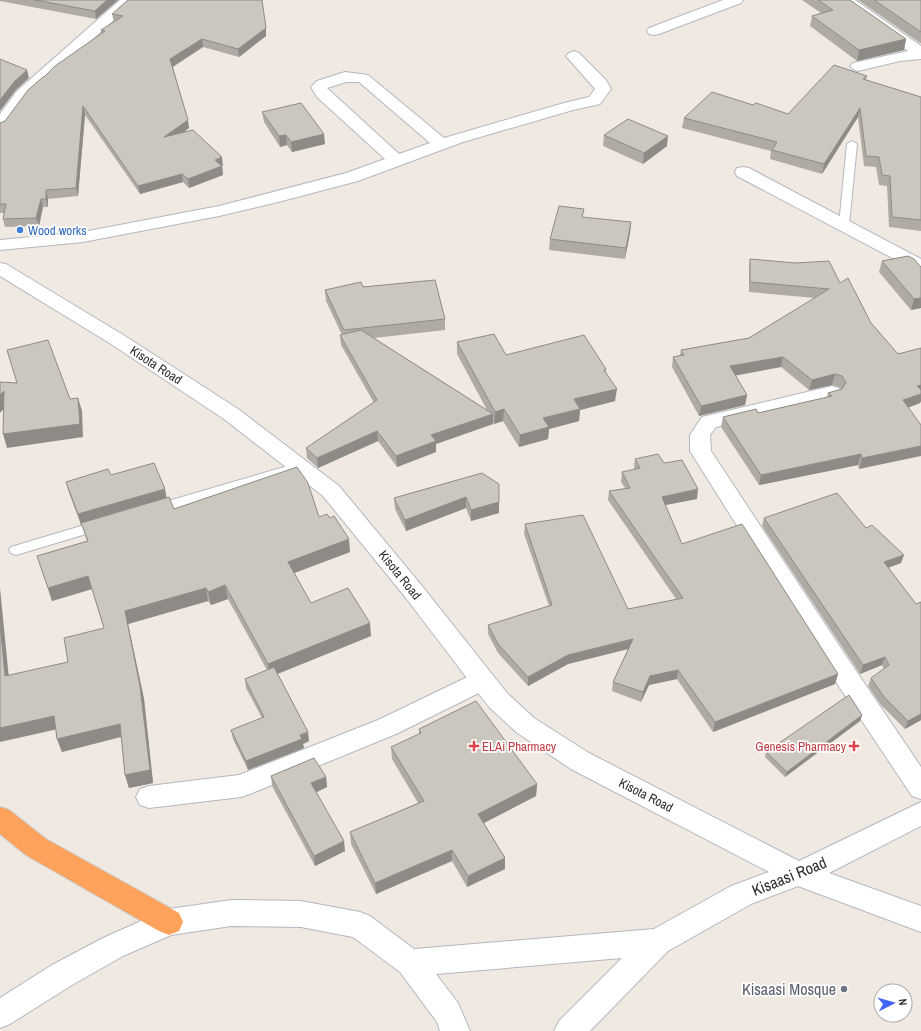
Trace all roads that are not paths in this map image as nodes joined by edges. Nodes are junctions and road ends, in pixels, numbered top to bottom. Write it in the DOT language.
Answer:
graph roads {
  1 [pos="129,0"];
  2 [pos="736,0"];
  3 [pos="846,0"];
  4 [pos="654,31"];
  5 [pos="921,53"];
  6 [pos="574,56"];
  7 [pos="858,66"];
  8 [pos="0,125"];
  9 [pos="442,144"];
  10 [pos="852,144"];
  11 [pos="396,161"];
  12 [pos="743,172"];
  13 [pos="844,225"];
  14 [pos="0,244"];
  15 [pos="921,266"];
  16 [pos="0,268"];
  17 [pos="832,393"];
  18 [pos="300,467"];
  19 [pos="147,512"];
  20 [pos="116,521"];
  21 [pos="16,550"];
  22 [pos="482,680"];
  23 [pos="921,788"];
  24 [pos="149,797"];
  25 [pos="921,813"];
  26 [pos="0,818"];
  27 [pos="798,874"];
  28 [pos="921,919"];
  29 [pos="169,922"];
  30 [pos="658,942"];
  31 [pos="410,963"];
  32 [pos="0,1014"];
  33 [pos="455,1031"];
  34 [pos="569,1031"];
  1 -- 8 [label="street"];
  2 -- 4 [label="street"];
  3 -- 5 [label="street"];
  5 -- 7 [label="street"];
  6 -- 9 [label="street"];
  9 -- 11 [label="street"];
  9 -- 11 [label="street"];
  10 -- 13 [label="lane"];
  11 -- 14 [label="street"];
  12 -- 13 [label="street"];
  13 -- 15 [label="street"];
  16 -- 18 [label="street, Kisota Road"];
  17 -- 23 [label="street"];
  18 -- 19 [label="lane"];
  18 -- 22 [label="street, Kisota Road"];
  20 -- 21 [label="lane"];
  22 -- 24 [label="street"];
  22 -- 27 [label="street, Kisota Road"];
  25 -- 27 [label="street, Kisaasi Road"];
  26 -- 29 [label="highway"];
  27 -- 28 [label="street, Kisota Road"];
  27 -- 30 [label="street, Kisaasi Road"];
  29 -- 31 [label="street"];
  29 -- 32 [label="street"];
  30 -- 31 [label="street"];
  30 -- 34 [label="street"];
  31 -- 33 [label="street"];
}
